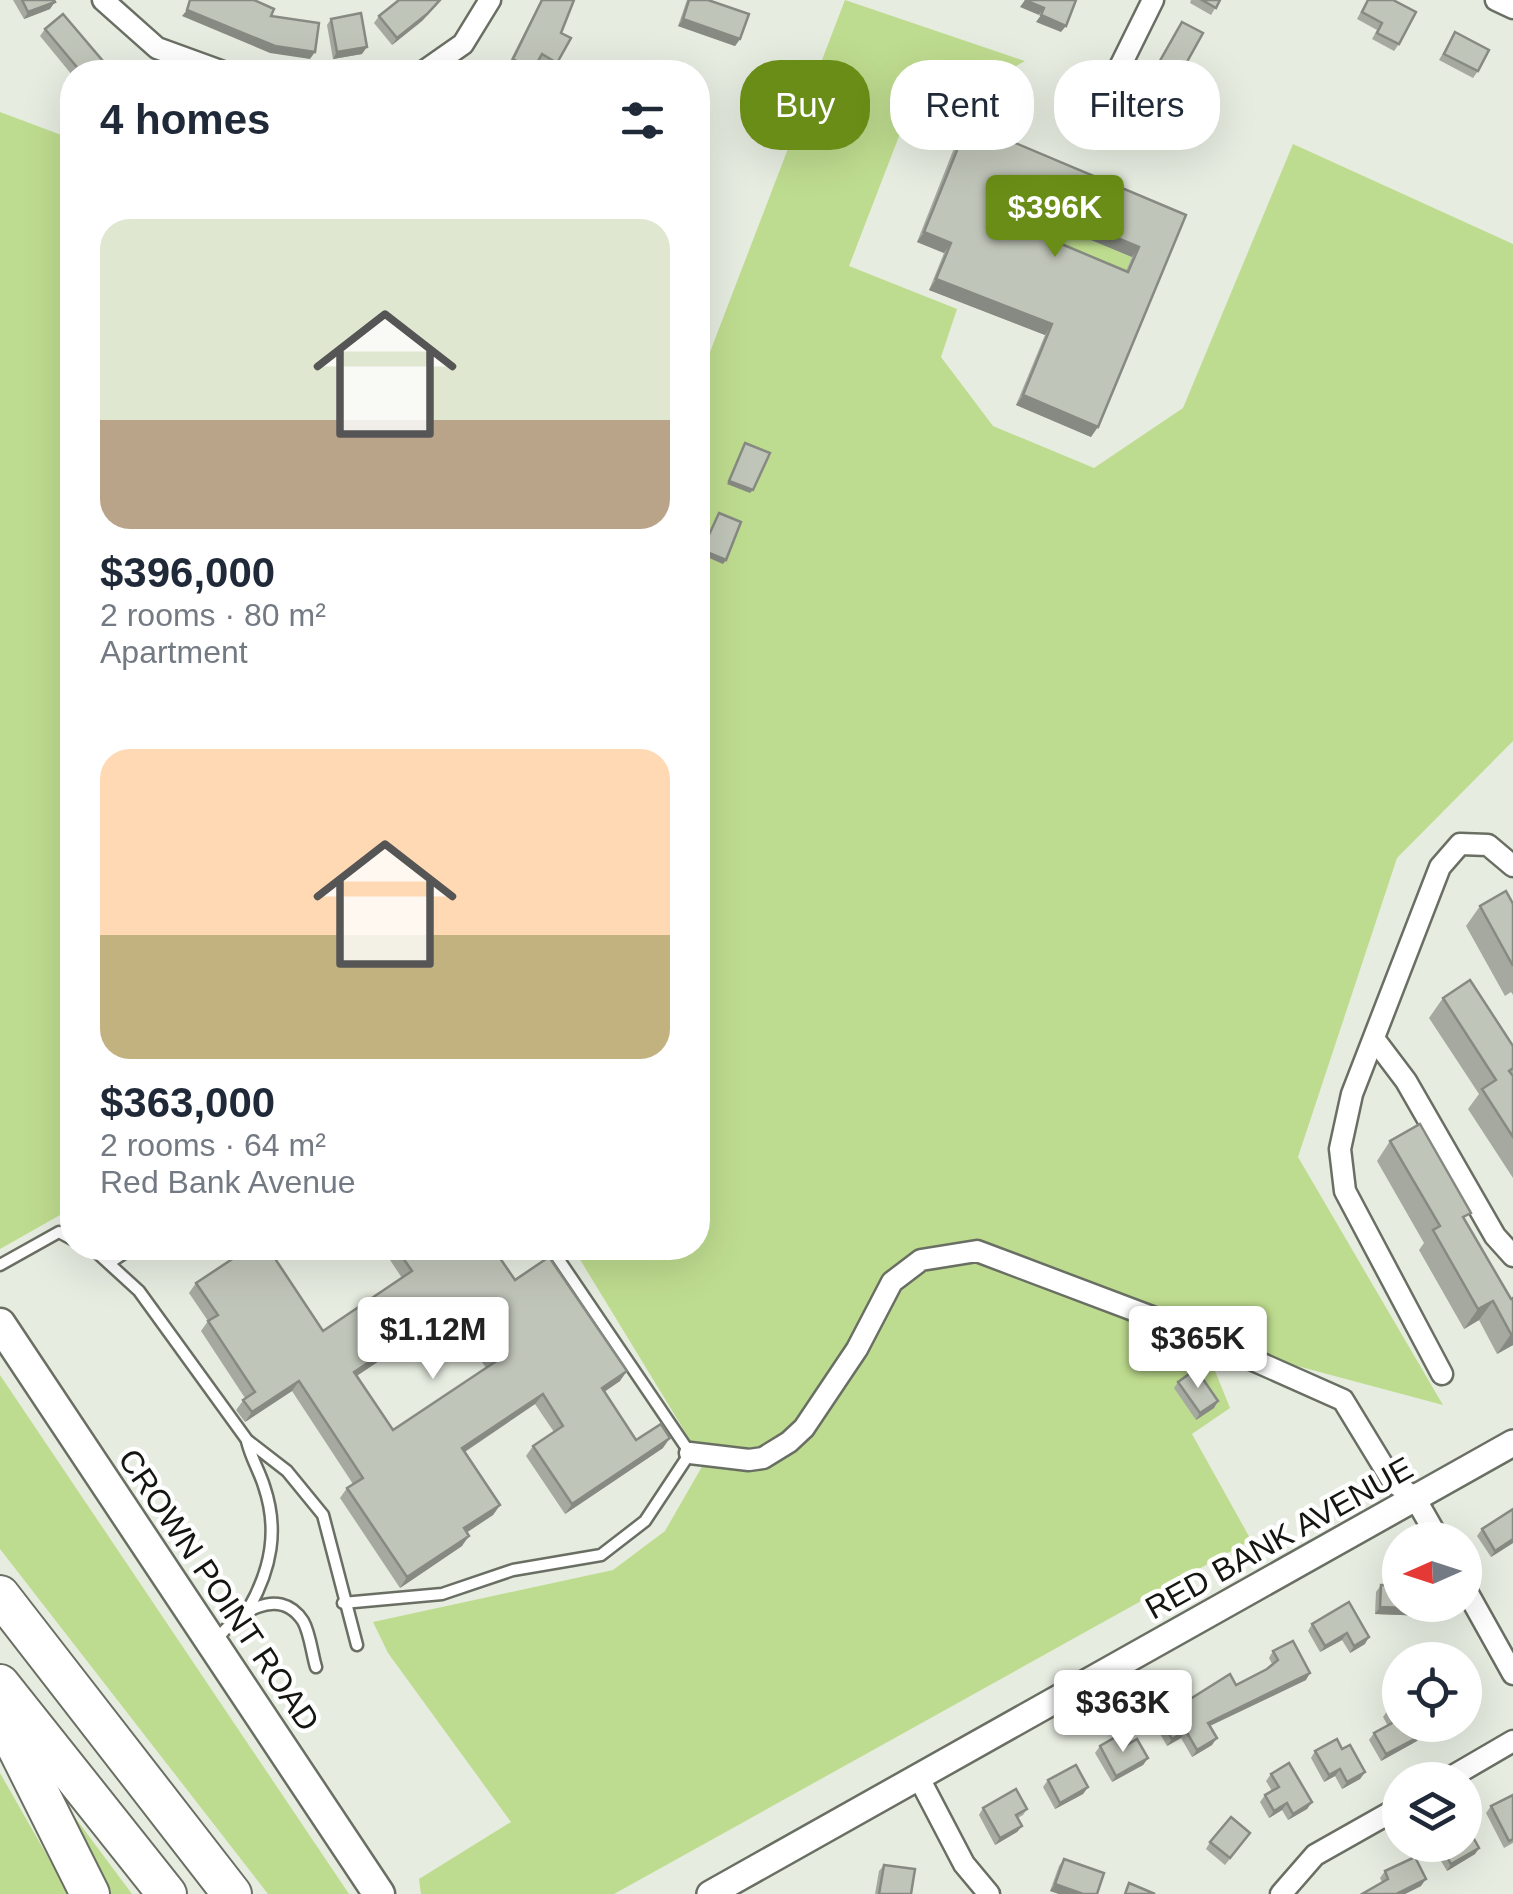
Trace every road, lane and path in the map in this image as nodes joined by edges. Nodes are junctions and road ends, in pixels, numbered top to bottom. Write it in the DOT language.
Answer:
graph roads {
  1 [pos="104,0"];
  2 [pos="490,0"];
  3 [pos="1153,0"];
  4 [pos="1496,0"];
  5 [pos="1513,8"];
  6 [pos="190,60"];
  7 [pos="440,60"];
  8 [pos="1123,60"];
  9 [pos="1513,866"];
  10 [pos="1375,1040"];
  11 [pos="59,1232"];
  12 [pos="1513,1256"];
  13 [pos="106,1260"];
  14 [pos="114,1260"];
  15 [pos="559,1260"];
  16 [pos="109,1263"];
  17 [pos="0,1266"];
  18 [pos="0,1324"];
  19 [pos="1442,1374"];
  20 [pos="247,1440"];
  21 [pos="1513,1443"];
  22 [pos="690,1453"];
  23 [pos="1415,1498"];
  24 [pos="1428,1522"];
  25 [pos="0,1594"];
  26 [pos="343,1603"];
  27 [pos="249,1608"];
  28 [pos="1482,1618"];
  29 [pos="213,1644"];
  30 [pos="358,1645"];
  31 [pos="316,1668"];
  32 [pos="1513,1674"];
  33 [pos="0,1684"];
  34 [pos="0,1714"];
  35 [pos="1513,1741"];
  36 [pos="1477,1762"];
  37 [pos="919,1778"];
  38 [pos="1382,1817"];
  39 [pos="90,1894"];
  40 [pos="167,1894"];
  41 [pos="232,1894"];
  42 [pos="379,1894"];
  43 [pos="710,1894"];
  44 [pos="989,1894"];
  45 [pos="1281,1894"];
  1 -- 6 [label="street"];
  2 -- 7 [label="street"];
  3 -- 8 [label="street"];
  4 -- 5 [label="street"];
  9 -- 10 [label="street"];
  10 -- 12 [label="street"];
  10 -- 19 [label="street"];
  11 -- 17 [label="lane"];
  13 -- 16 [label="lane"];
  14 -- 16 [label="lane"];
  15 -- 22 [label="lane"];
  16 -- 20 [label="lane"];
  18 -- 29 [label="main road, CROWN POINT ROAD"];
  20 -- 26 [label="lane"];
  20 -- 27 [label="lane"];
  21 -- 23 [label="street, RED BANK AVENUE"];
  22 -- 23 [label="street"];
  22 -- 26 [label="lane"];
  23 -- 24 [label="street"];
  23 -- 37 [label="street, RED BANK AVENUE"];
  25 -- 41 [label="highway"];
  26 -- 30 [label="lane"];
  27 -- 29 [label="lane"];
  27 -- 31 [label="lane"];
  28 -- 32 [label="street"];
  29 -- 42 [label="main road, CROWN POINT ROAD"];
  33 -- 40 [label="highway"];
  34 -- 39 [label="highway"];
  35 -- 36 [label="street"];
  37 -- 43 [label="street, RED BANK AVENUE"];
  37 -- 44 [label="street"];
  38 -- 45 [label="street"];
}
